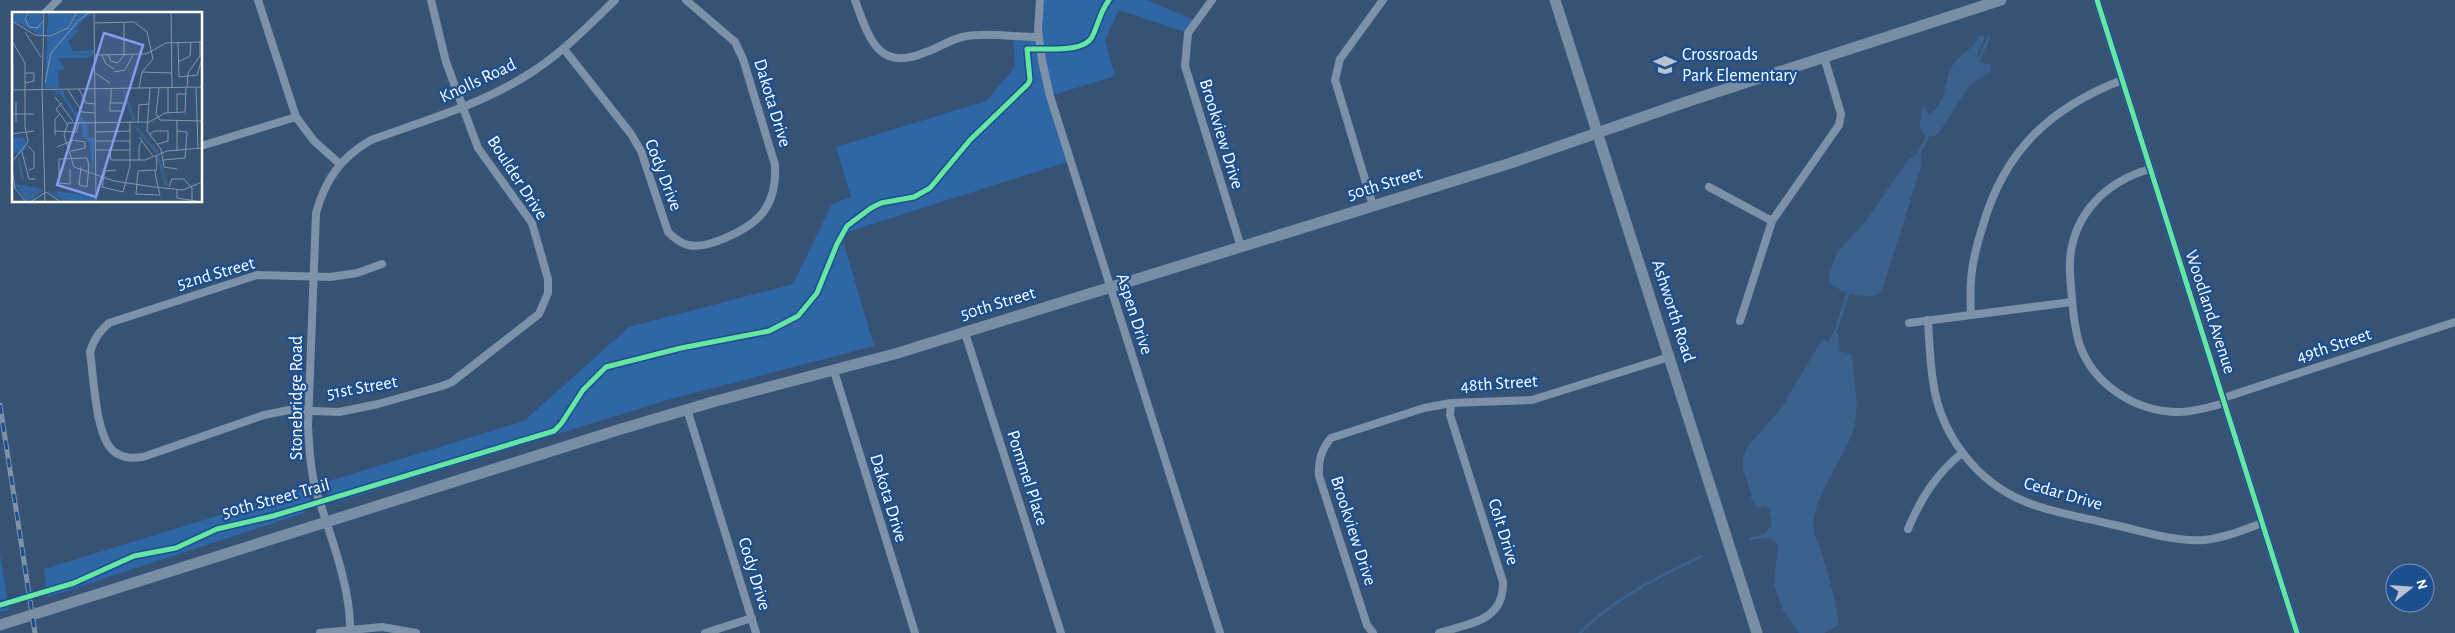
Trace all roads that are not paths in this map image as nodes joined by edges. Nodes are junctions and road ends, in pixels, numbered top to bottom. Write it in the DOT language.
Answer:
graph roads {
  1 [pos="58,0"];
  2 [pos="258,0"];
  3 [pos="431,0"];
  4 [pos="615,0"];
  5 [pos="686,0"];
  6 [pos="854,0"];
  7 [pos="1040,0"];
  8 [pos="1212,0"];
  9 [pos="1383,0"];
  10 [pos="1555,0"];
  11 [pos="2001,0"];
  12 [pos="2097,0"];
  13 [pos="46,12"];
  14 [pos="1039,38"];
  15 [pos="564,49"];
  16 [pos="1824,57"];
  17 [pos="2122,80"];
  18 [pos="462,107"];
  19 [pos="296,117"];
  20 [pos="1598,133"];
  21 [pos="202,146"];
  22 [pos="340,164"];
  23 [pos="2150,169"];
  24 [pos="1709,187"];
  25 [pos="1373,206"];
  26 [pos="1772,221"];
  27 [pos="706,245"];
  28 [pos="1241,247"];
  29 [pos="382,264"];
  30 [pos="314,277"];
  31 [pos="1110,288"];
  32 [pos="2072,302"];
  33 [pos="539,314"];
  34 [pos="1971,315"];
  35 [pos="1928,320"];
  36 [pos="1740,321"];
  37 [pos="2455,322"];
  38 [pos="1908,323"];
  39 [pos="965,333"];
  40 [pos="1669,357"];
  41 [pos="834,371"];
  42 [pos="2223,400"];
  43 [pos="1451,403"];
  44 [pos="687,409"];
  45 [pos="308,411"];
  46 [pos="1331,438"];
  47 [pos="1962,453"];
  48 [pos="143,457"];
  49 [pos="327,520"];
  50 [pos="2262,523"];
  51 [pos="1908,529"];
  52 [pos="752,618"];
  53 [pos="0,625"];
  54 [pos="350,631"];
  55 [pos="320,633"];
  56 [pos="416,633"];
  57 [pos="705,633"];
  58 [pos="756,633"];
  59 [pos="914,633"];
  60 [pos="1061,633"];
  61 [pos="1220,633"];
  62 [pos="1373,633"];
  63 [pos="1439,633"];
  64 [pos="1757,633"];
  65 [pos="2297,633"];
  1 -- 13 [label="street"];
  2 -- 19 [label="street"];
  3 -- 18 [label="street, Boulder Drive"];
  4 -- 15 [label="street, Knolls Road"];
  5 -- 27 [label="street, Dakota Drive"];
  6 -- 14 [label="street"];
  7 -- 14 [label="street, Aspen Drive"];
  8 -- 28 [label="street, Brookview Drive"];
  9 -- 25 [label="street"];
  10 -- 20 [label="main road, Ashworth Road"];
  11 -- 16 [label="main road, 50th Street"];
  12 -- 17 [label="street, Woodland Avenue"];
  14 -- 31 [label="street, Aspen Drive"];
  15 -- 18 [label="street, Knolls Road"];
  15 -- 27 [label="street, Cody Drive"];
  16 -- 20 [label="main road, 50th Street"];
  16 -- 26 [label="street"];
  17 -- 23 [label="street, Woodland Avenue"];
  17 -- 34 [label="street"];
  18 -- 22 [label="street, Knolls Road"];
  18 -- 33 [label="street, Boulder Drive"];
  19 -- 21 [label="street"];
  19 -- 22 [label="street"];
  20 -- 25 [label="main road, 50th Street"];
  20 -- 40 [label="main road, Ashworth Road"];
  22 -- 30 [label="street, Stonebridge Road"];
  23 -- 32 [label="street, 49th Street"];
  23 -- 42 [label="street, Woodland Avenue"];
  24 -- 26 [label="street"];
  25 -- 28 [label="main road, 50th Street"];
  26 -- 36 [label="street"];
  28 -- 31 [label="main road, 50th Street"];
  29 -- 30 [label="street, 52nd Street"];
  30 -- 45 [label="street, Stonebridge Road"];
  30 -- 48 [label="street, 52nd Street"];
  31 -- 39 [label="main road, 50th Street"];
  31 -- 61 [label="street, Aspen Drive"];
  32 -- 34 [label="street"];
  32 -- 42 [label="street, 49th Street"];
  33 -- 45 [label="street, 51st Street"];
  34 -- 35 [label="street"];
  35 -- 38 [label="street"];
  35 -- 47 [label="street, Cedar Drive"];
  37 -- 42 [label="street, 49th Street"];
  39 -- 41 [label="main road, 50th Street"];
  39 -- 60 [label="street, Pommel Place"];
  40 -- 43 [label="street, 48th Street"];
  40 -- 64 [label="main road, Ashworth Road"];
  41 -- 44 [label="main road, 50th Street"];
  41 -- 59 [label="street, Dakota Drive"];
  42 -- 50 [label="street, Woodland Avenue"];
  43 -- 46 [label="street, 48th Street"];
  43 -- 63 [label="street, Colt Drive"];
  44 -- 49 [label="main road, 50th Street"];
  44 -- 52 [label="street, Cody Drive"];
  45 -- 48 [label="street, 51st Street"];
  45 -- 49 [label="street, Stonebridge Road"];
  46 -- 62 [label="street, Brookview Drive"];
  47 -- 50 [label="street, Cedar Drive"];
  47 -- 51 [label="street"];
  49 -- 53 [label="main road, 50th Street"];
  49 -- 54 [label="street, Stonebridge Road"];
  50 -- 65 [label="street, Woodland Avenue"];
  52 -- 57 [label="street"];
  52 -- 58 [label="street, Cody Drive"];
  54 -- 55 [label="street"];
  54 -- 56 [label="street"];
}
